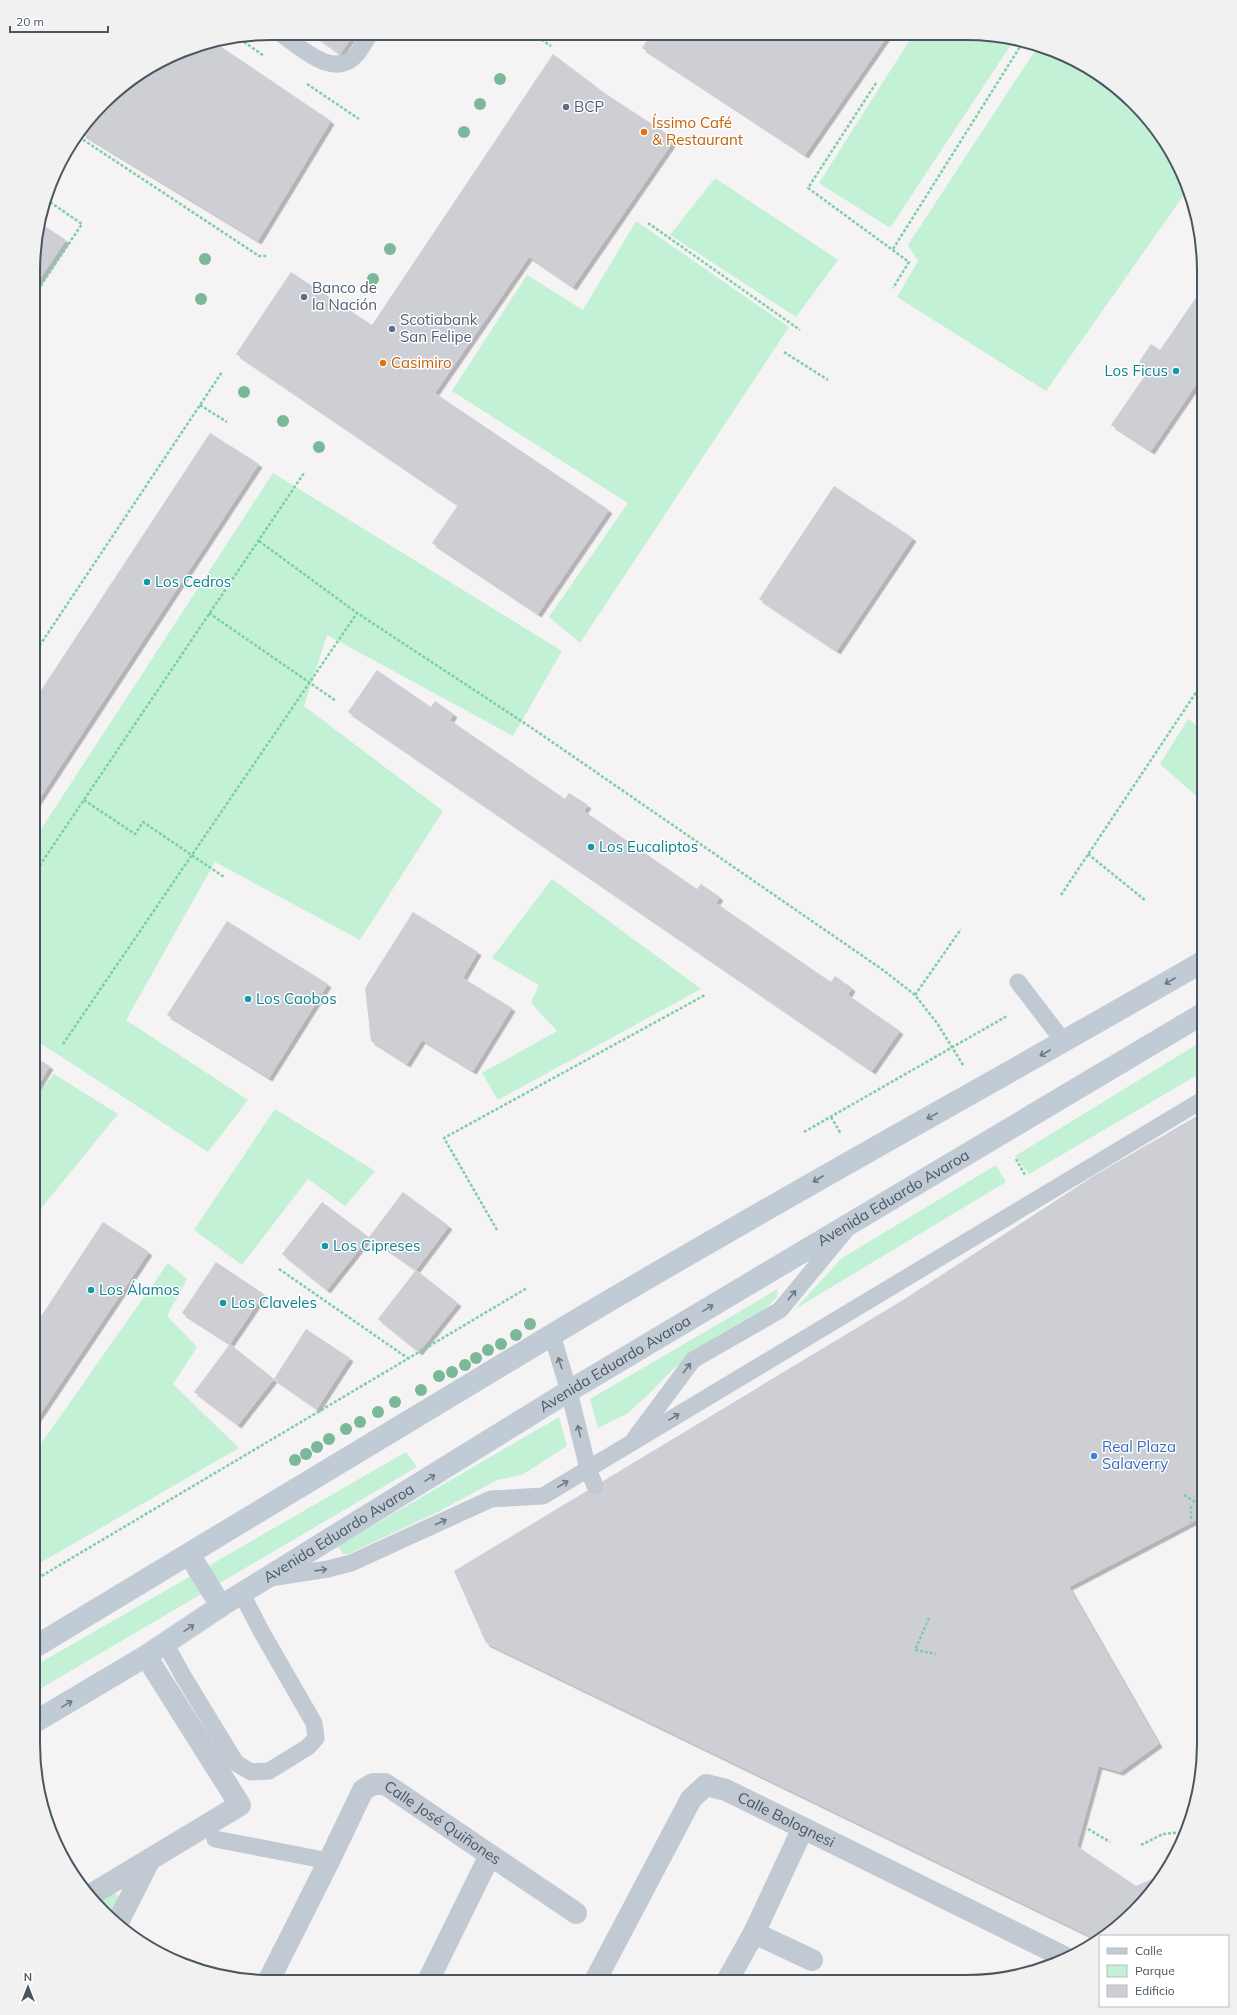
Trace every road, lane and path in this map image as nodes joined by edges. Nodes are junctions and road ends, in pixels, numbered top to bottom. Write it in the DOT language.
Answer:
graph roads {
  1 [pos="290,40"];
  2 [pos="366,40"];
  3 [pos="542,40"];
  4 [pos="551,46"];
  5 [pos="1020,47"];
  6 [pos="876,83"];
  7 [pos="82,140"];
  8 [pos="51,202"];
  9 [pos="648,223"];
  10 [pos="893,249"];
  11 [pos="267,256"];
  12 [pos="40,287"];
  13 [pos="893,288"];
  14 [pos="800,330"];
  15 [pos="784,352"];
  16 [pos="222,372"];
  17 [pos="828,380"];
  18 [pos="200,405"];
  19 [pos="226,422"];
  20 [pos="304,473"];
  21 [pos="259,541"];
  22 [pos="209,613"];
  23 [pos="357,613"];
  24 [pos="40,645"];
  25 [pos="309,683"];
  26 [pos="1197,691"];
  27 [pos="336,701"];
  28 [pos="84,800"];
  29 [pos="1088,854"];
  30 [pos="192,855"];
  31 [pos="40,865"];
  32 [pos="224,877"];
  33 [pos="1061,895"];
  34 [pos="1146,901"];
  35 [pos="961,929"];
  36 [pos="1197,965"];
  37 [pos="1018,982"];
  38 [pos="705,995"];
  39 [pos="915,995"];
  40 [pos="1007,1016"];
  41 [pos="1197,1017"];
  42 [pos="1064,1042"];
  43 [pos="63,1044"];
  44 [pos="952,1046"];
  45 [pos="967,1071"];
  46 [pos="1197,1103"];
  47 [pos="830,1116"];
  48 [pos="804,1132"];
  49 [pos="844,1139"];
  50 [pos="1013,1155"];
  51 [pos="1027,1178"];
  52 [pos="852,1222"];
  53 [pos="497,1230"];
  54 [pos="279,1269"];
  55 [pos="527,1288"];
  56 [pos="552,1335"];
  57 [pos="409,1359"];
  58 [pos="569,1391"];
  59 [pos="630,1444"];
  60 [pos="588,1469"];
  61 [pos="595,1486"];
  62 [pos="1184,1495"];
  63 [pos="1197,1503"];
  64 [pos="1191,1506"];
  65 [pos="1191,1522"];
  66 [pos="189,1554"];
  67 [pos="40,1577"];
  68 [pos="268,1578"];
  69 [pos="242,1594"];
  70 [pos="221,1606"];
  71 [pos="929,1618"];
  72 [pos="166,1643"];
  73 [pos="40,1644"];
  74 [pos="936,1654"];
  75 [pos="146,1656"];
  76 [pos="40,1719"];
  77 [pos="803,1828"];
  78 [pos="1088,1829"];
  79 [pos="1179,1833"];
  80 [pos="215,1839"];
  81 [pos="1110,1842"];
  82 [pos="1141,1845"];
  83 [pos="490,1855"];
  84 [pos="150,1859"];
  85 [pos="329,1861"];
  86 [pos="94,1893"];
  87 [pos="576,1913"];
  88 [pos="120,1919"];
  89 [pos="754,1933"];
  90 [pos="1059,1955"];
  91 [pos="812,1960"];
  92 [pos="272,1975"];
  93 [pos="430,1975"];
  94 [pos="598,1975"];
  95 [pos="730,1975"];
  1 -- 2 [label="lane"];
  3 -- 4 [label="path"];
  5 -- 10 [label="path"];
  6 -- 10 [label="path"];
  7 -- 11 [label="path"];
  8 -- 12 [label="path"];
  9 -- 14 [label="path"];
  10 -- 13 [label="path"];
  15 -- 17 [label="path"];
  16 -- 18 [label="path"];
  18 -- 19 [label="path"];
  18 -- 24 [label="path"];
  20 -- 21 [label="path"];
  21 -- 22 [label="path"];
  21 -- 23 [label="path"];
  22 -- 25 [label="path"];
  22 -- 28 [label="path"];
  23 -- 25 [label="path"];
  23 -- 39 [label="path"];
  25 -- 27 [label="path"];
  25 -- 30 [label="path"];
  26 -- 29 [label="path"];
  28 -- 30 [label="path"];
  28 -- 31 [label="path"];
  29 -- 33 [label="path"];
  29 -- 34 [label="path"];
  30 -- 32 [label="path"];
  30 -- 43 [label="path"];
  35 -- 39 [label="path"];
  36 -- 42 [label="main road, one-way"];
  37 -- 42 [label="lane"];
  38 -- 53 [label="path"];
  39 -- 44 [label="path"];
  40 -- 44 [label="path"];
  41 -- 52 [label="main road, Avenida Eduardo Avaroa"];
  42 -- 56 [label="main road, one-way"];
  44 -- 45 [label="path"];
  44 -- 47 [label="path"];
  59 -- 46 [label="lane, one-way"];
  47 -- 48 [label="path"];
  47 -- 49 [label="path"];
  50 -- 51 [label="path"];
  58 -- 52 [label="main road, Avenida Eduardo Avaroa, one-way"];
  59 -- 52 [label="lane, one-way"];
  54 -- 57 [label="path"];
  55 -- 57 [label="path"];
  58 -- 56 [label="lane, one-way"];
  56 -- 66 [label="main road"];
  57 -- 67 [label="path"];
  60 -- 58 [label="lane, one-way"];
  68 -- 58 [label="main road, Avenida Eduardo Avaroa, one-way"];
  59 -- 60 [label="lane"];
  60 -- 61 [label="lane"];
  68 -- 60 [label="lane, one-way"];
  62 -- 63 [label="path"];
  64 -- 65 [label="path"];
  66 -- 70 [label="main road"];
  66 -- 73 [label="main road"];
  68 -- 69 [label="main road, Avenida Eduardo Avaroa"];
  69 -- 70 [label="main road, Avenida Eduardo Avaroa"];
  69 -- 72 [label="lane"];
  72 -- 70 [label="main road, Avenida Eduardo Avaroa, one-way"];
  71 -- 74 [label="path"];
  72 -- 75 [label="main road, Avenida Eduardo Avaroa"];
  76 -- 75 [label="main road, Avenida Eduardo Avaroa, one-way"];
  75 -- 84 [label="street"];
  77 -- 89 [label="street"];
  77 -- 90 [label="street, Calle Bolognesi"];
  77 -- 94 [label="street, Calle Bolognesi"];
  78 -- 81 [label="path"];
  79 -- 82 [label="path"];
  80 -- 85 [label="lane"];
  83 -- 85 [label="street, Calle José Quiñones"];
  83 -- 87 [label="street, Calle José Quiñones"];
  83 -- 93 [label="street"];
  84 -- 86 [label="street"];
  84 -- 88 [label="street"];
  85 -- 92 [label="street, Calle José Quiñones"];
  89 -- 91 [label="street"];
  89 -- 95 [label="street"];
}
